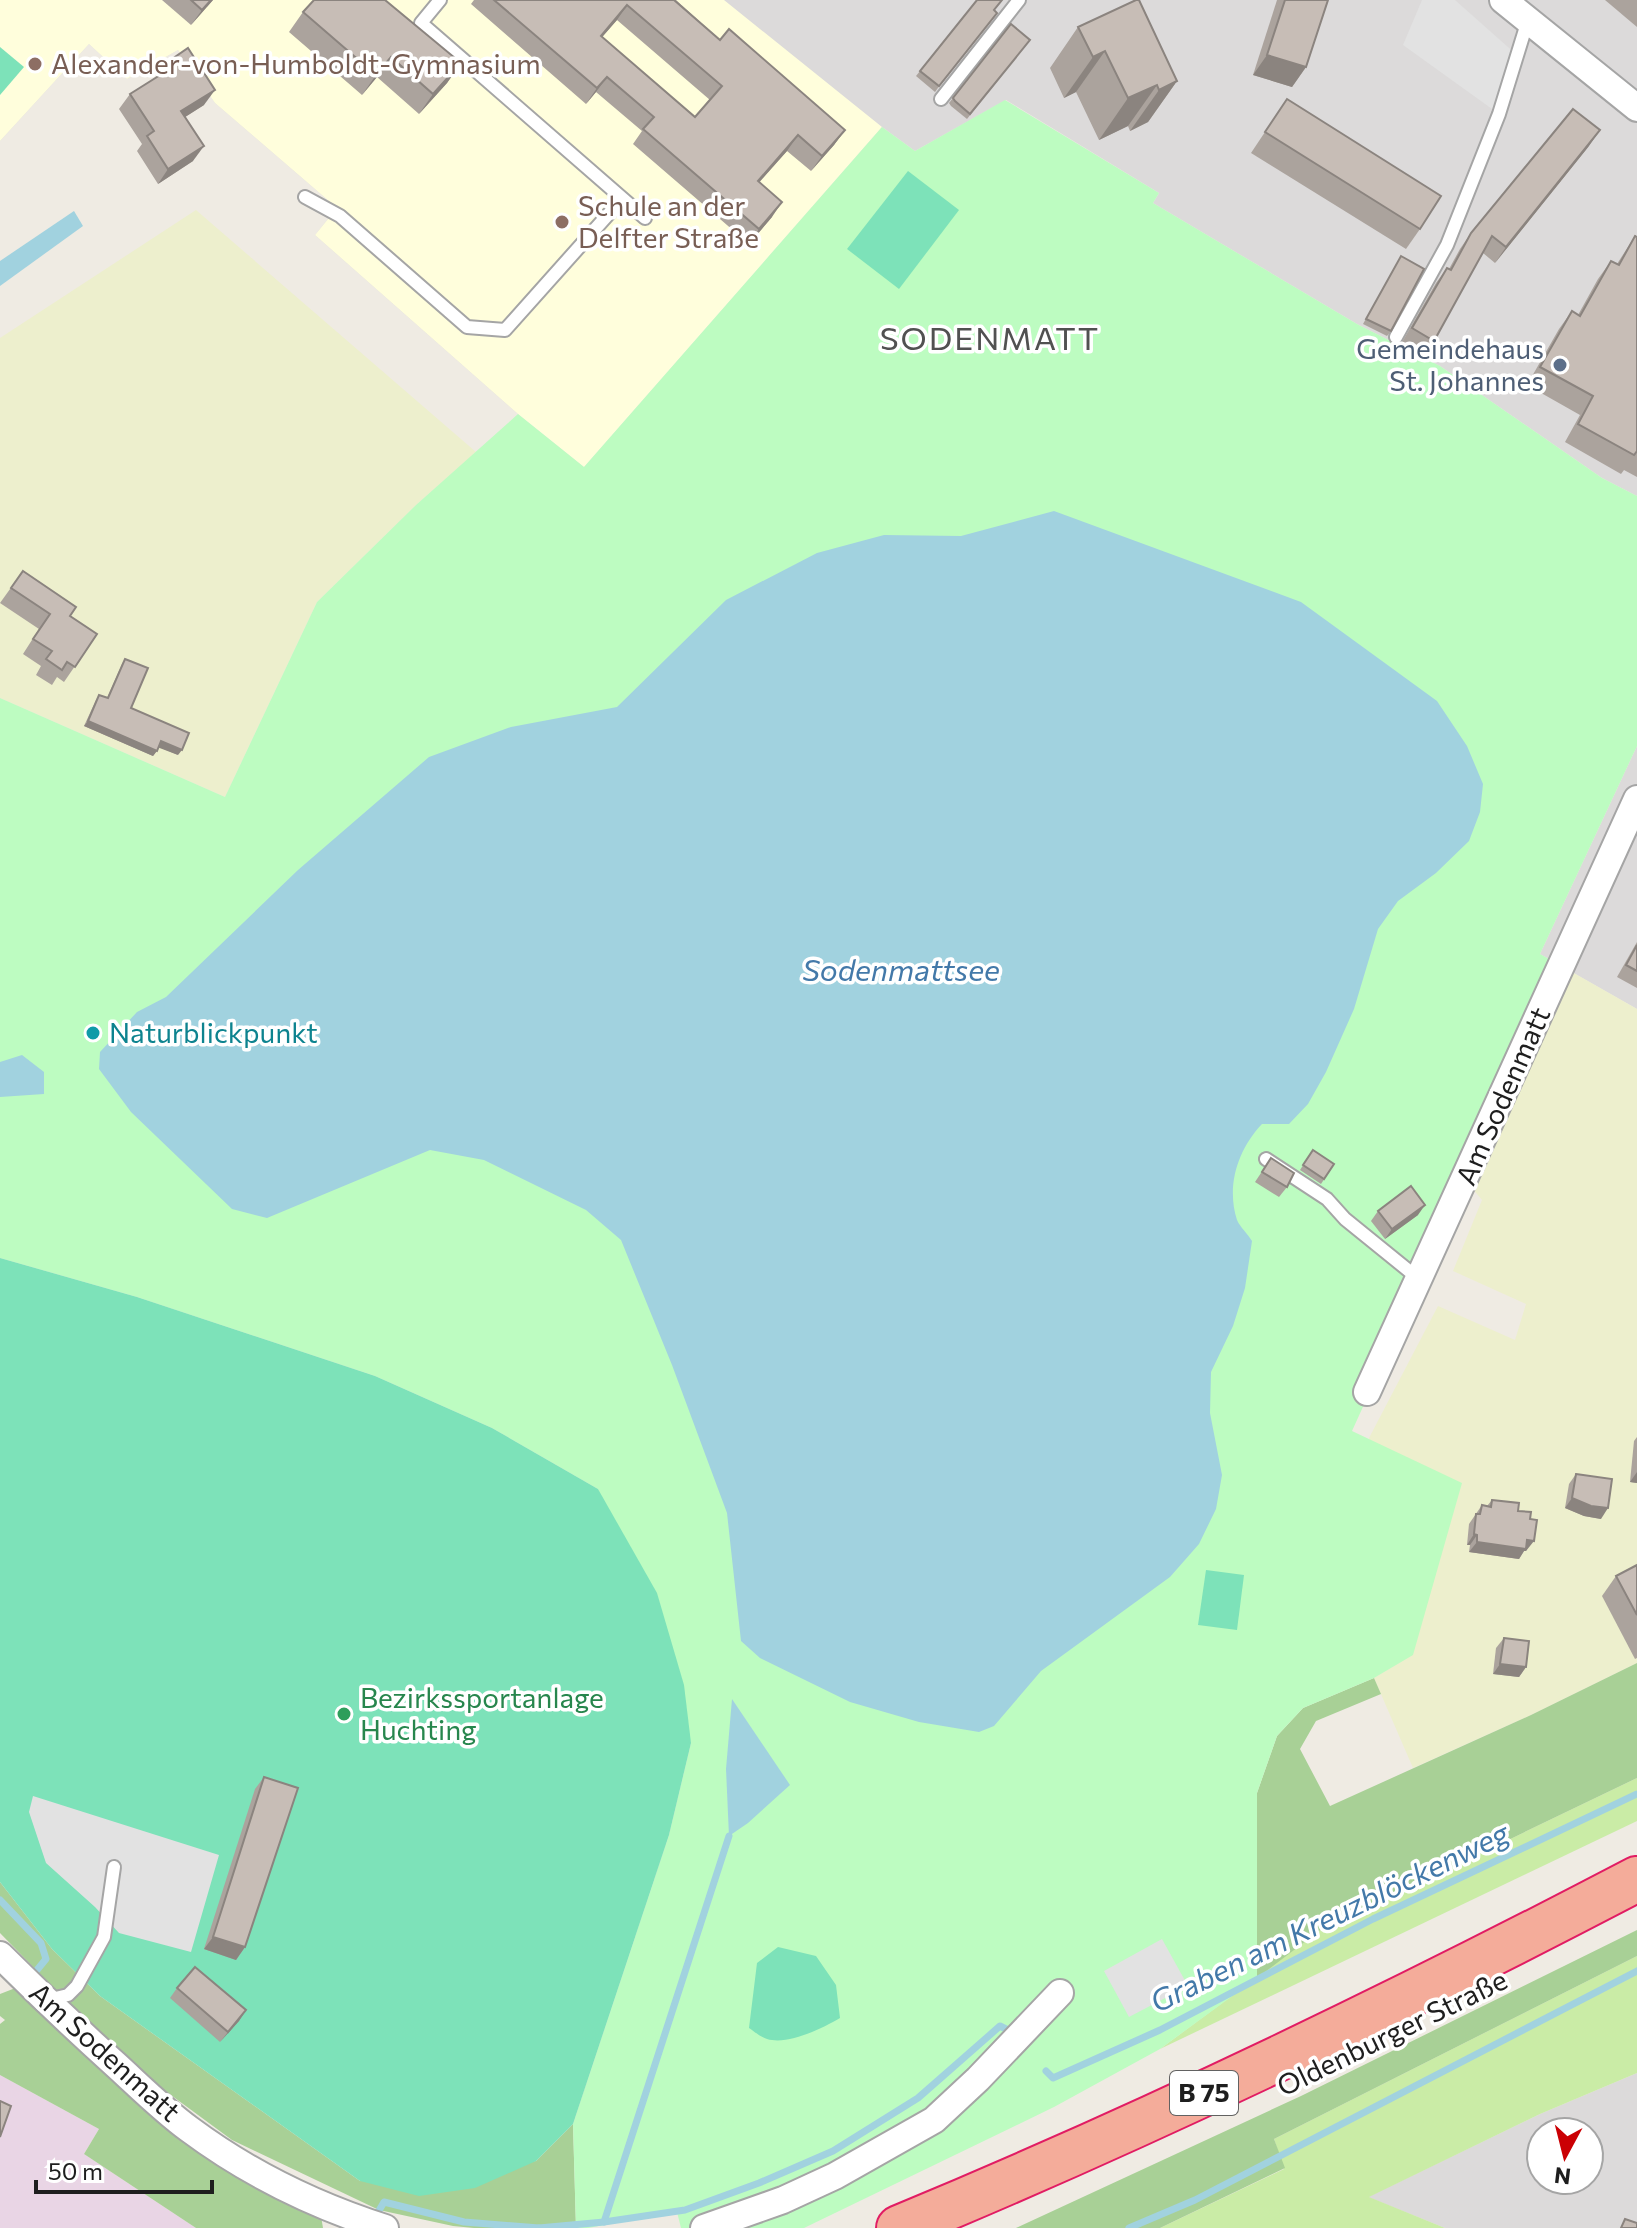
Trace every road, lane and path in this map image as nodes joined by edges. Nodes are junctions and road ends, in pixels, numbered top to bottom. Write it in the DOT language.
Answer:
graph roads {
  1 [pos="440,0"];
  2 [pos="1019,0"];
  3 [pos="1503,0"];
  4 [pos="1528,20"];
  5 [pos="941,99"];
  6 [pos="1637,108"];
  7 [pos="305,197"];
  8 [pos="622,199"];
  9 [pos="645,218"];
  10 [pos="1396,337"];
  11 [pos="1637,799"];
  12 [pos="1266,1159"];
  13 [pos="1419,1279"];
  14 [pos="1367,1392"];
  15 [pos="114,1867"];
  16 [pos="1637,1879"];
  17 [pos="1637,1910"];
  18 [pos="0,1955"];
  19 [pos="1060,1993"];
  20 [pos="63,1994"];
  21 [pos="374,2224"];
  22 [pos="704,2228"];
  23 [pos="899,2228"];
  24 [pos="968,2228"];
  1 -- 8 [label="lane"];
  2 -- 5 [label="lane"];
  3 -- 4 [label="street"];
  4 -- 6 [label="street"];
  4 -- 10 [label="lane"];
  7 -- 8 [label="lane"];
  8 -- 9 [label="lane"];
  11 -- 13 [label="street, Am Sodenmatt"];
  12 -- 13 [label="lane"];
  13 -- 14 [label="street, Am Sodenmatt"];
  15 -- 20 [label="lane"];
  16 -- 23 [label="highway, Oldenburger Straße / B 75"];
  17 -- 24 [label="highway, Oldenburger Straße / B 75"];
  18 -- 20 [label="street, Am Sodenmatt"];
  19 -- 22 [label="street"];
  20 -- 21 [label="street, Am Sodenmatt"];
}
